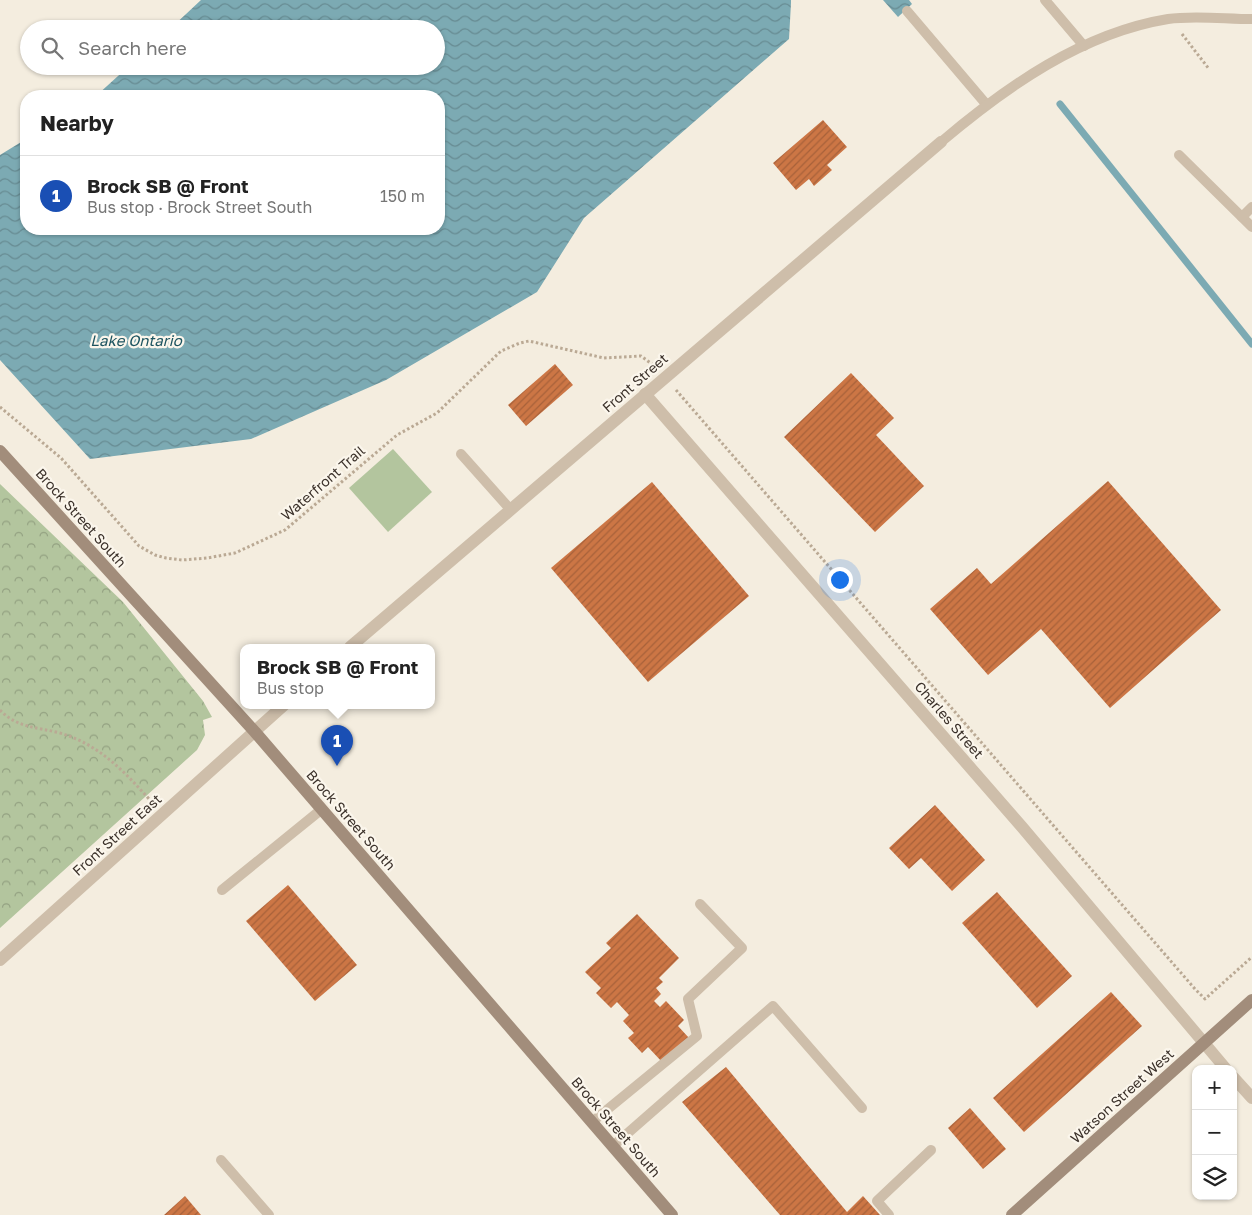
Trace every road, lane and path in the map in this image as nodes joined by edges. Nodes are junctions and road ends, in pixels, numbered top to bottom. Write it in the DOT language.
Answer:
graph roads {
  1 [pos="1045,0"];
  2 [pos="907,11"];
  3 [pos="1170,18"];
  4 [pos="1252,19"];
  5 [pos="1084,46"];
  6 [pos="1209,69"];
  7 [pos="986,104"];
  8 [pos="941,142"];
  9 [pos="1180,155"];
  10 [pos="1252,207"];
  11 [pos="1242,217"];
  12 [pos="1252,227"];
  13 [pos="653,364"];
  14 [pos="676,391"];
  15 [pos="645,394"];
  16 [pos="0,407"];
  17 [pos="0,451"];
  18 [pos="461,454"];
  19 [pos="510,509"];
  20 [pos="353,644"];
  21 [pos="280,709"];
  22 [pos="0,710"];
  23 [pos="255,732"];
  24 [pos="148,799"];
  25 [pos="322,809"];
  26 [pos="222,890"];
  27 [pos="700,904"];
  28 [pos="1252,957"];
  29 [pos="0,960"];
  30 [pos="1252,1000"];
  31 [pos="1204,1043"];
  32 [pos="1223,1065"];
  33 [pos="1237,1081"];
  34 [pos="1252,1098"];
  35 [pos="862,1108"];
  36 [pos="592,1122"];
  37 [pos="613,1146"];
  38 [pos="931,1150"];
  39 [pos="221,1160"];
  40 [pos="269,1215"];
  41 [pos="672,1215"];
  42 [pos="889,1215"];
  43 [pos="1012,1215"];
  1 -- 5 [label="lane"];
  2 -- 7 [label="lane"];
  3 -- 4 [label="lane"];
  3 -- 5 [label="lane"];
  3 -- 6 [label="path"];
  5 -- 7 [label="lane"];
  7 -- 8 [label="lane"];
  8 -- 15 [label="street, Front Street"];
  9 -- 11 [label="lane"];
  10 -- 11 [label="lane"];
  11 -- 12 [label="lane"];
  13 -- 16 [label="path, Waterfront Trail"];
  14 -- 28 [label="path"];
  15 -- 19 [label="street, Front Street"];
  15 -- 31 [label="street, Charles Street"];
  17 -- 23 [label="main road, Brock Street South"];
  18 -- 19 [label="lane"];
  19 -- 20 [label="street, Front Street"];
  21 -- 23 [label="street"];
  22 -- 24 [label="path"];
  23 -- 25 [label="main road, Brock Street South"];
  23 -- 29 [label="street, Front Street East"];
  25 -- 26 [label="lane"];
  25 -- 36 [label="main road, Brock Street South"];
  27 -- 36 [label="lane"];
  30 -- 31 [label="main road, Watson Street West"];
  31 -- 32 [label="street, Charles Street"];
  31 -- 43 [label="main road, Watson Street West"];
  33 -- 34 [label="street"];
  35 -- 37 [label="lane"];
  36 -- 37 [label="main road, Brock Street South"];
  37 -- 41 [label="main road, Brock Street South"];
  38 -- 42 [label="lane"];
  39 -- 40 [label="lane"];
}
